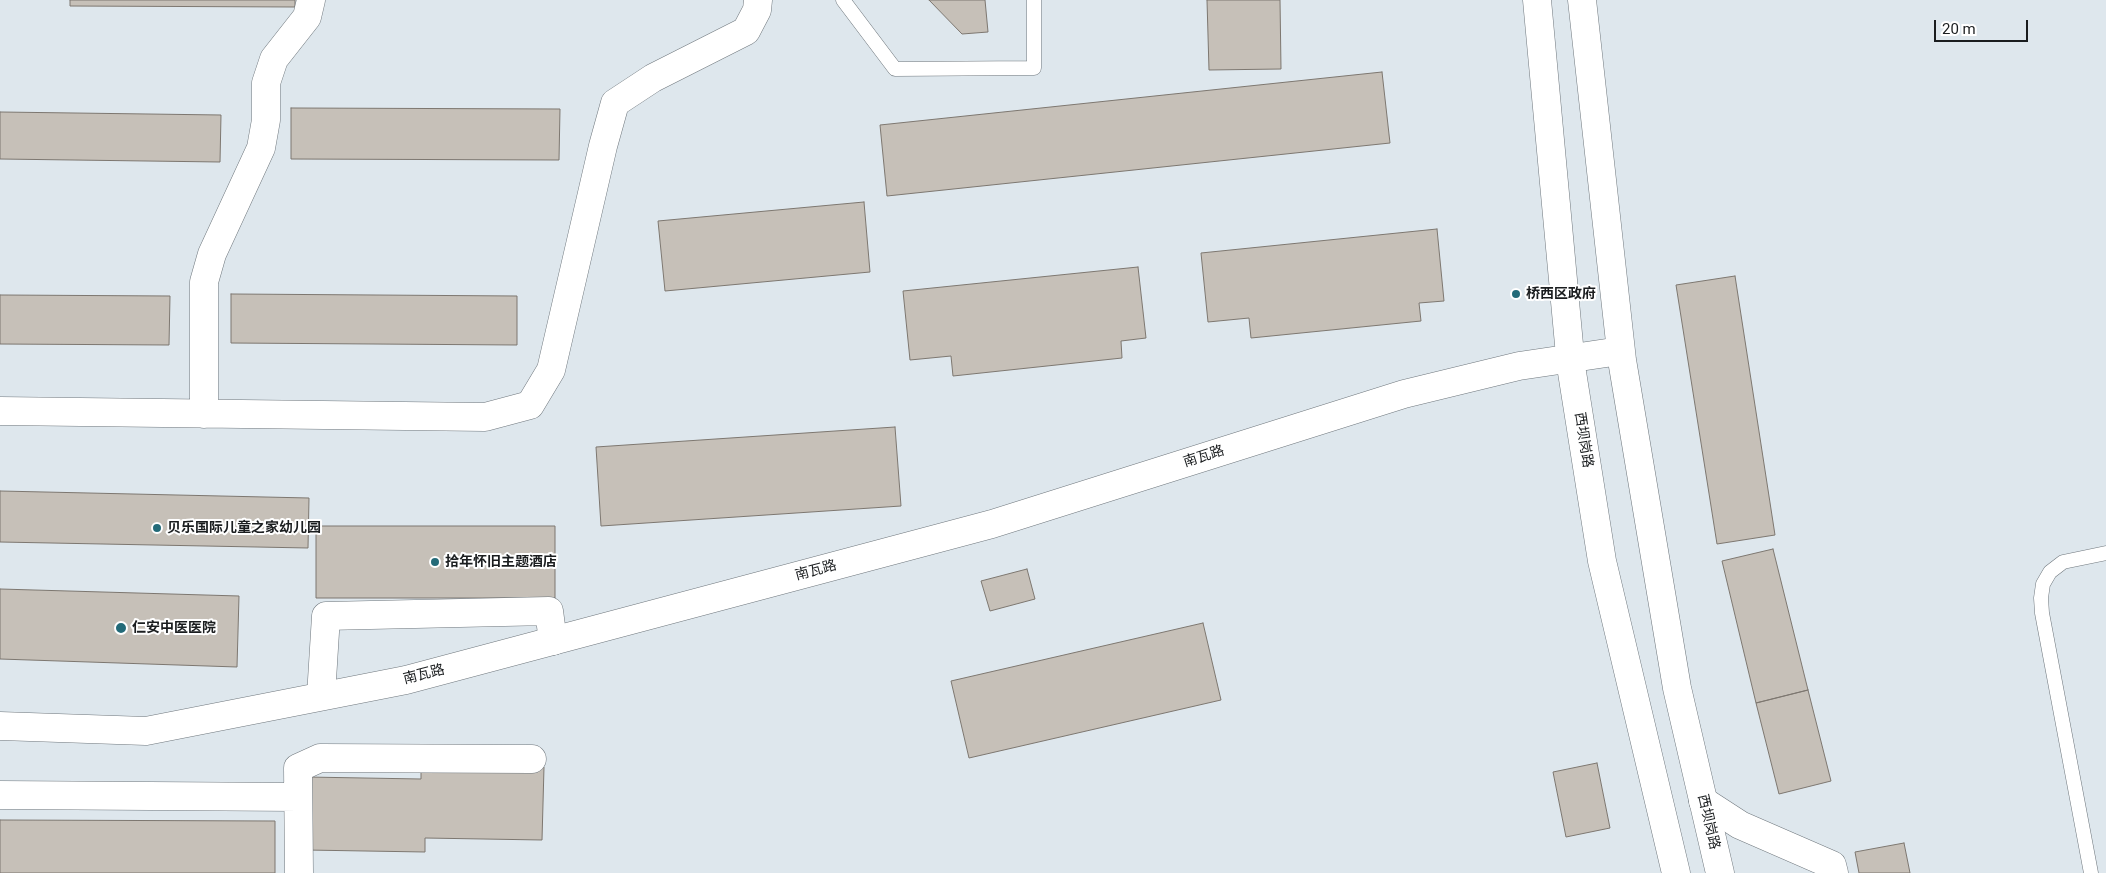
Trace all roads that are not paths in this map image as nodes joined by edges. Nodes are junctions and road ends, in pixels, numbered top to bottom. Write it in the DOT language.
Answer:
graph roads {
  1 [pos="311,0"];
  2 [pos="758,0"];
  3 [pos="843,0"];
  4 [pos="1034,0"];
  5 [pos="1537,0"];
  6 [pos="1582,0"];
  7 [pos="1620,352"];
  8 [pos="1571,359"];
  9 [pos="0,412"];
  10 [pos="204,414"];
  11 [pos="2106,554"];
  12 [pos="553,641"];
  13 [pos="321,696"];
  14 [pos="0,726"];
  15 [pos="532,759"];
  16 [pos="0,796"];
  17 [pos="298,798"];
  18 [pos="1703,801"];
  19 [pos="299,873"];
  20 [pos="1676,873"];
  21 [pos="1720,873"];
  22 [pos="1834,873"];
  23 [pos="2091,873"];
  1 -- 10 [label="street"];
  2 -- 10 [label="street"];
  3 -- 4 [label="lane"];
  5 -- 8 [label="street, 西坝岗路"];
  6 -- 7 [label="street, 西坝岗路"];
  7 -- 8 [label="street, 南瓦路"];
  7 -- 18 [label="street, 西坝岗路"];
  8 -- 12 [label="street, 南瓦路"];
  8 -- 20 [label="street, 西坝岗路"];
  9 -- 10 [label="street"];
  11 -- 23 [label="lane"];
  12 -- 13 [label="street, 南瓦路"];
  12 -- 13 [label="street"];
  13 -- 14 [label="street, 南瓦路"];
  15 -- 17 [label="street"];
  16 -- 17 [label="street"];
  17 -- 19 [label="street"];
  18 -- 21 [label="street, 西坝岗路"];
  18 -- 22 [label="street"];
}
